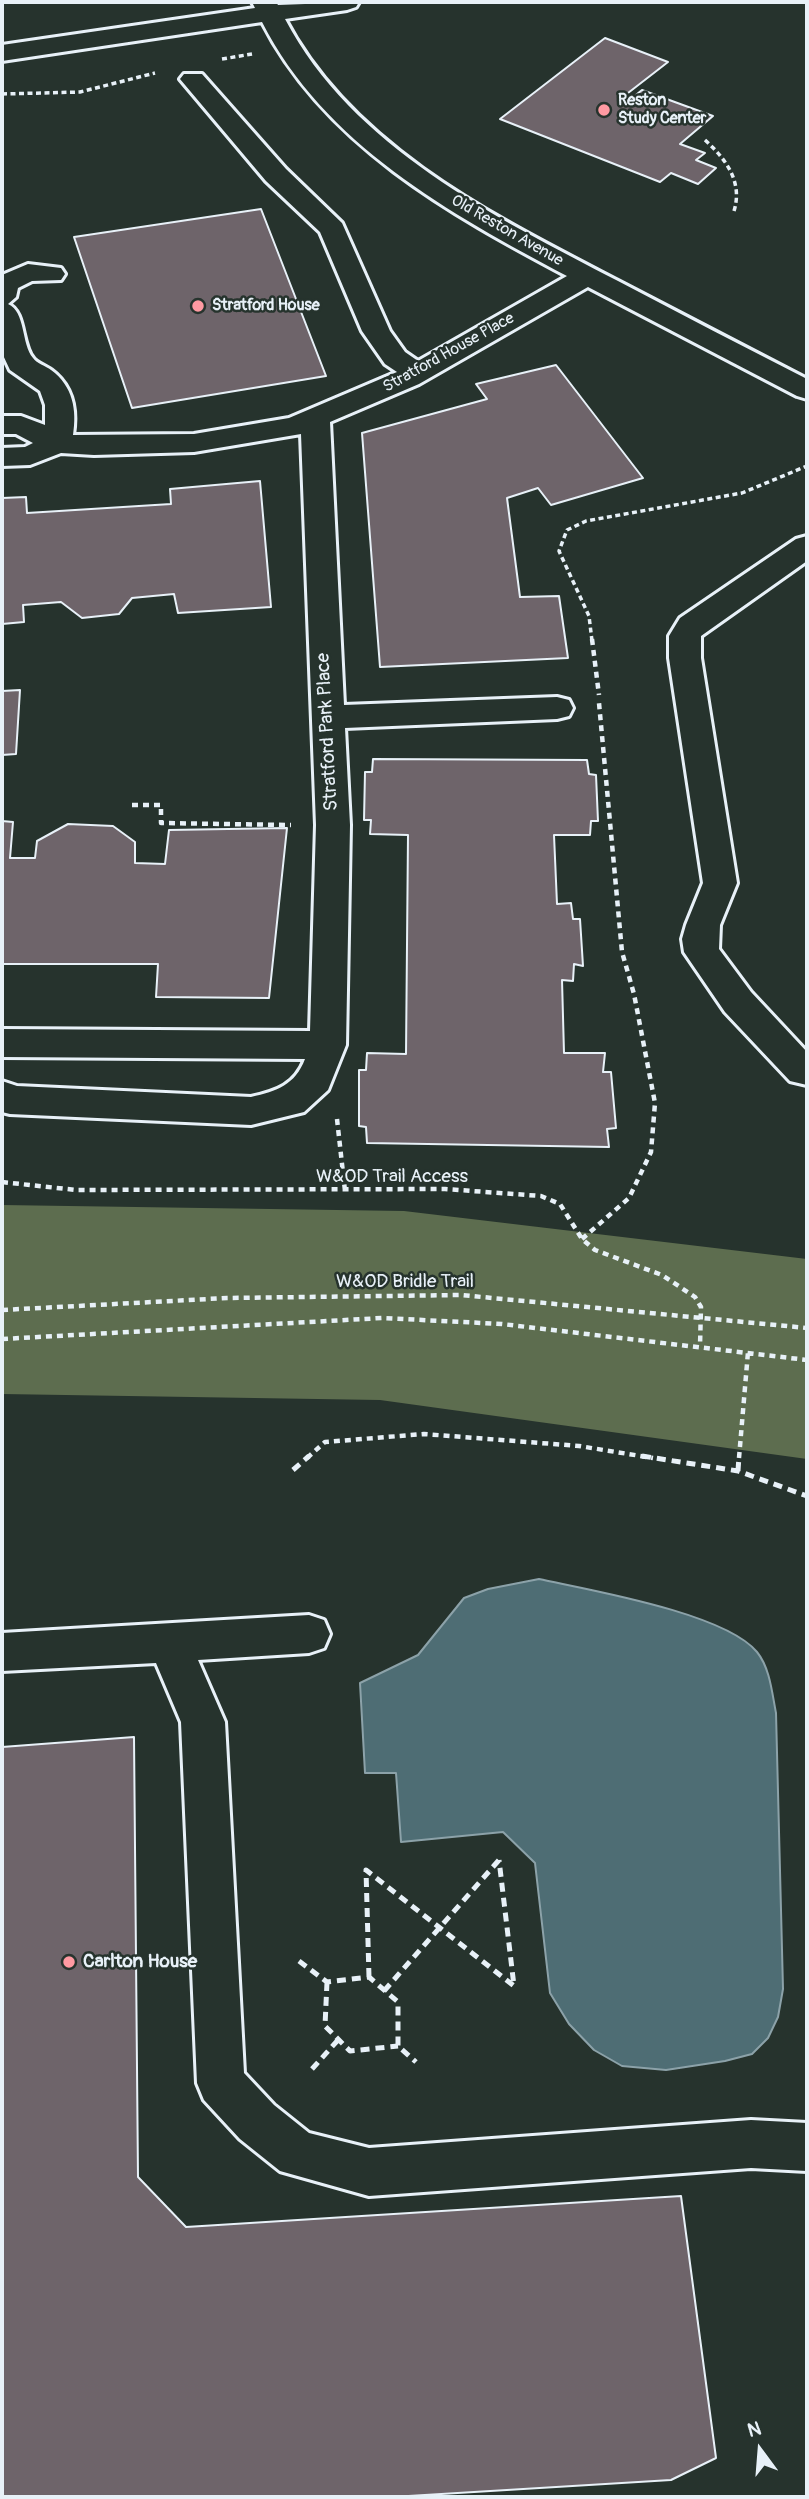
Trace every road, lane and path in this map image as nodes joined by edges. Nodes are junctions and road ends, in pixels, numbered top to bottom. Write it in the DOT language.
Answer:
graph roads {
  1 [pos="347,2"];
  2 [pos="266,7"];
  3 [pos="2,53"];
  4 [pos="254,54"];
  5 [pos="221,60"];
  6 [pos="159,72"];
  7 [pos="193,79"];
  8 [pos="2,94"];
  9 [pos="705,140"];
  10 [pos="734,211"];
  11 [pos="51,274"];
  12 [pos="587,276"];
  13 [pos="2,297"];
  14 [pos="2,311"];
  15 [pos="417,373"];
  16 [pos="807,390"];
  17 [pos="315,419"];
  18 [pos="2,425"];
  19 [pos="57,443"];
  20 [pos="2,457"];
  21 [pos="807,466"];
  22 [pos="807,546"];
  23 [pos="557,708"];
  24 [pos="328,717"];
  25 [pos="132,805"];
  26 [pos="291,839"];
  27 [pos="2,1043"];
  28 [pos="328,1045"];
  29 [pos="807,1071"];
  30 [pos="2,1095"];
  31 [pos="2,1182"];
  32 [pos="582,1239"];
  33 [pos="2,1310"];
  34 [pos="701,1317"];
  35 [pos="807,1328"];
  36 [pos="2,1339"];
  37 [pos="700,1346"];
  38 [pos="748,1352"];
  39 [pos="807,1360"];
  40 [pos="293,1469"];
  41 [pos="738,1471"];
  42 [pos="807,1496"];
  43 [pos="309,1634"];
  44 [pos="169,1643"];
  45 [pos="2,1652"];
  46 [pos="438,1926"];
  47 [pos="299,1961"];
  48 [pos="369,1977"];
  49 [pos="327,1982"];
  50 [pos="384,1991"];
  51 [pos="338,2040"];
  52 [pos="398,2046"];
  53 [pos="416,2062"];
  54 [pos="312,2069"];
  55 [pos="807,2147"];
  1 -- 2 [label="street"];
  2 -- 3 [label="street"];
  2 -- 12 [label="street, Old Reston Avenue"];
  4 -- 5 [label="path"];
  6 -- 8 [label="path"];
  7 -- 15 [label="street"];
  9 -- 10 [label="path"];
  11 -- 13 [label="street"];
  12 -- 15 [label="street, Stratford House Place"];
  12 -- 16 [label="street, Old Reston Avenue"];
  14 -- 19 [label="street"];
  15 -- 17 [label="street, Stratford House Place"];
  17 -- 19 [label="street, Stratford House Place"];
  17 -- 24 [label="street, Stratford Park Place"];
  18 -- 19 [label="street, Stratford House Place"];
  19 -- 20 [label="street, Stratford House Place"];
  21 -- 32 [label="path"];
  22 -- 29 [label="street"];
  23 -- 24 [label="street"];
  24 -- 28 [label="street, Stratford Park Place"];
  25 -- 26 [label="path"];
  27 -- 28 [label="street"];
  28 -- 30 [label="street, Stratford Park Place"];
  31 -- 32 [label="path, W&OD Trail Access"];
  32 -- 34 [label="path, W&OD Trail Access"];
  33 -- 34 [label="path, W&OD Bridle Trail"];
  34 -- 35 [label="path, W&OD Bridle Trail"];
  34 -- 37 [label="path"];
  36 -- 37 [label="path"];
  37 -- 38 [label="path"];
  38 -- 39 [label="path"];
  38 -- 41 [label="path"];
  40 -- 41 [label="path"];
  41 -- 42 [label="path"];
  43 -- 44 [label="street"];
  44 -- 45 [label="street"];
  44 -- 55 [label="street"];
  46 -- 46 [label="path"];
  46 -- 48 [label="path"];
  46 -- 50 [label="path"];
  47 -- 49 [label="path"];
  48 -- 49 [label="path"];
  48 -- 50 [label="path"];
  49 -- 51 [label="path"];
  50 -- 52 [label="path"];
  51 -- 52 [label="path"];
  51 -- 54 [label="path"];
  52 -- 53 [label="path"];
}
